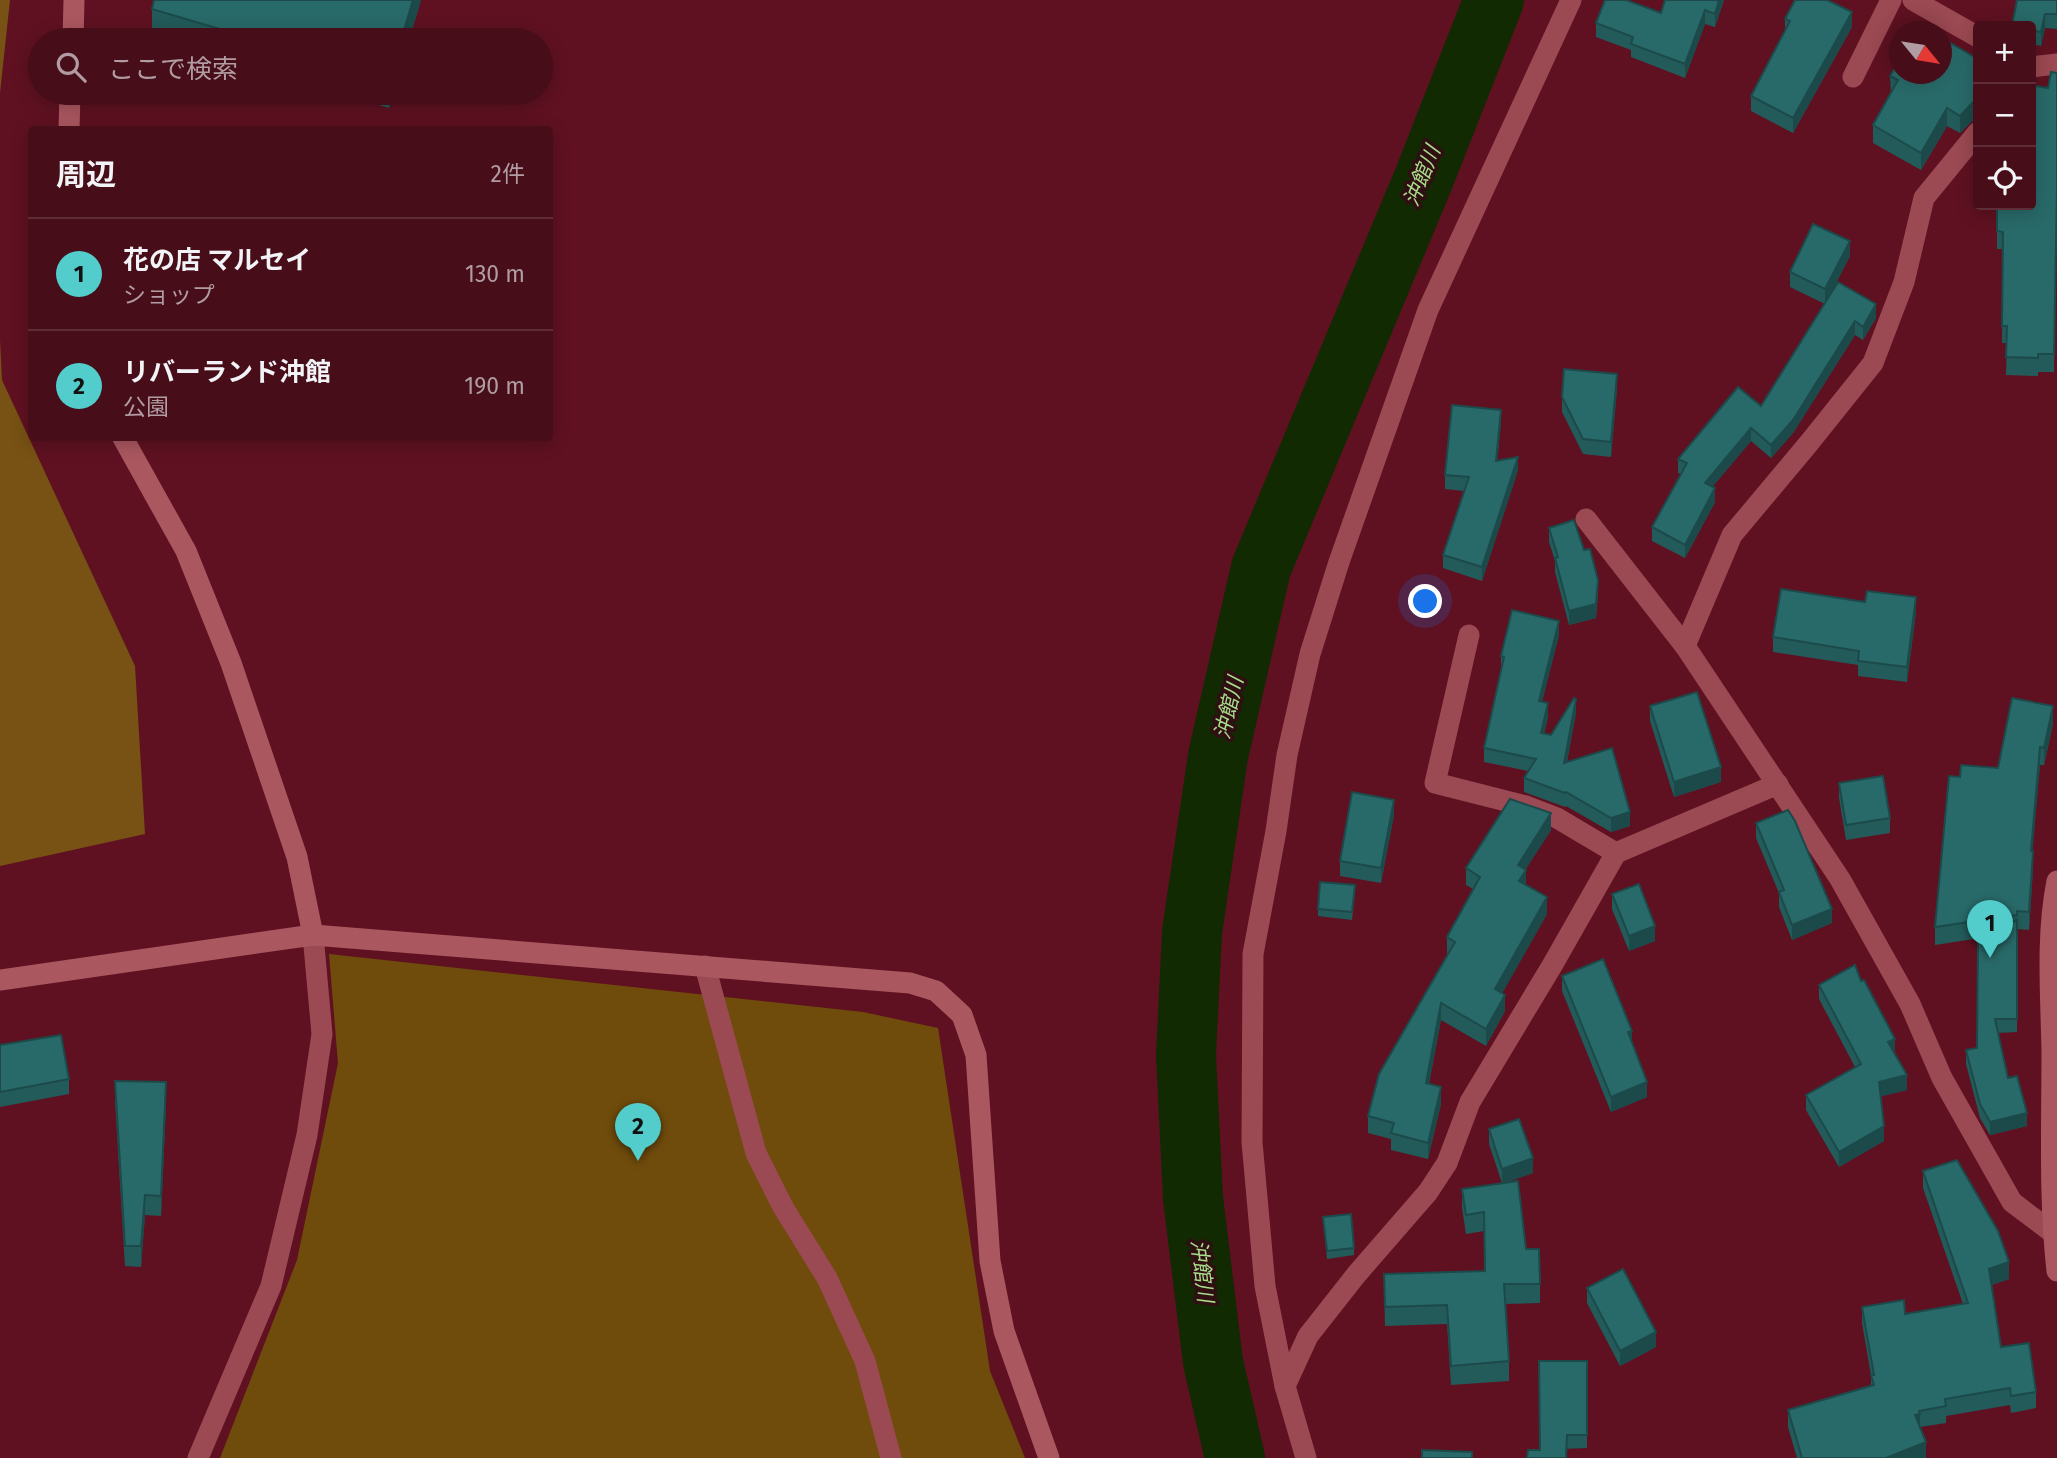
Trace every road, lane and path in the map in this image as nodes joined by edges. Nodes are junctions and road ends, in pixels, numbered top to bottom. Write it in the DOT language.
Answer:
graph roads {
  1 [pos="74,0"];
  2 [pos="1571,0"];
  3 [pos="1891,0"];
  4 [pos="1914,0"];
  5 [pos="73,28"];
  6 [pos="1973,34"];
  7 [pos="2057,64"];
  8 [pos="2036,67"];
  9 [pos="1853,77"];
  10 [pos="70,105"];
  11 [pos="69,126"];
  12 [pos="1973,138"];
  13 [pos="125,441"];
  14 [pos="1586,519"];
  15 [pos="1469,635"];
  16 [pos="1685,646"];
  17 [pos="1778,784"];
  18 [pos="1616,853"];
  19 [pos="2057,881"];
  20 [pos="313,935"];
  21 [pos="705,966"];
  22 [pos="0,980"];
  23 [pos="2055,1134"];
  24 [pos="2053,1233"];
  25 [pos="2057,1272"];
  26 [pos="1285,1387"];
  27 [pos="198,1458"];
  28 [pos="891,1458"];
  29 [pos="1049,1458"];
  30 [pos="1306,1458"];
  1 -- 5 [label="street"];
  2 -- 26 [label="street"];
  3 -- 9 [label="street"];
  4 -- 6 [label="street"];
  7 -- 8 [label="street"];
  10 -- 11 [label="street"];
  12 -- 16 [label="street"];
  13 -- 20 [label="street"];
  14 -- 16 [label="street"];
  15 -- 18 [label="street"];
  16 -- 17 [label="street"];
  17 -- 18 [label="street"];
  17 -- 24 [label="street"];
  18 -- 26 [label="street"];
  19 -- 23 [label="street"];
  20 -- 21 [label="street"];
  20 -- 22 [label="street"];
  20 -- 27 [label="street"];
  21 -- 28 [label="street"];
  21 -- 29 [label="street"];
  23 -- 24 [label="street"];
  24 -- 25 [label="street"];
  26 -- 30 [label="street"];
}
